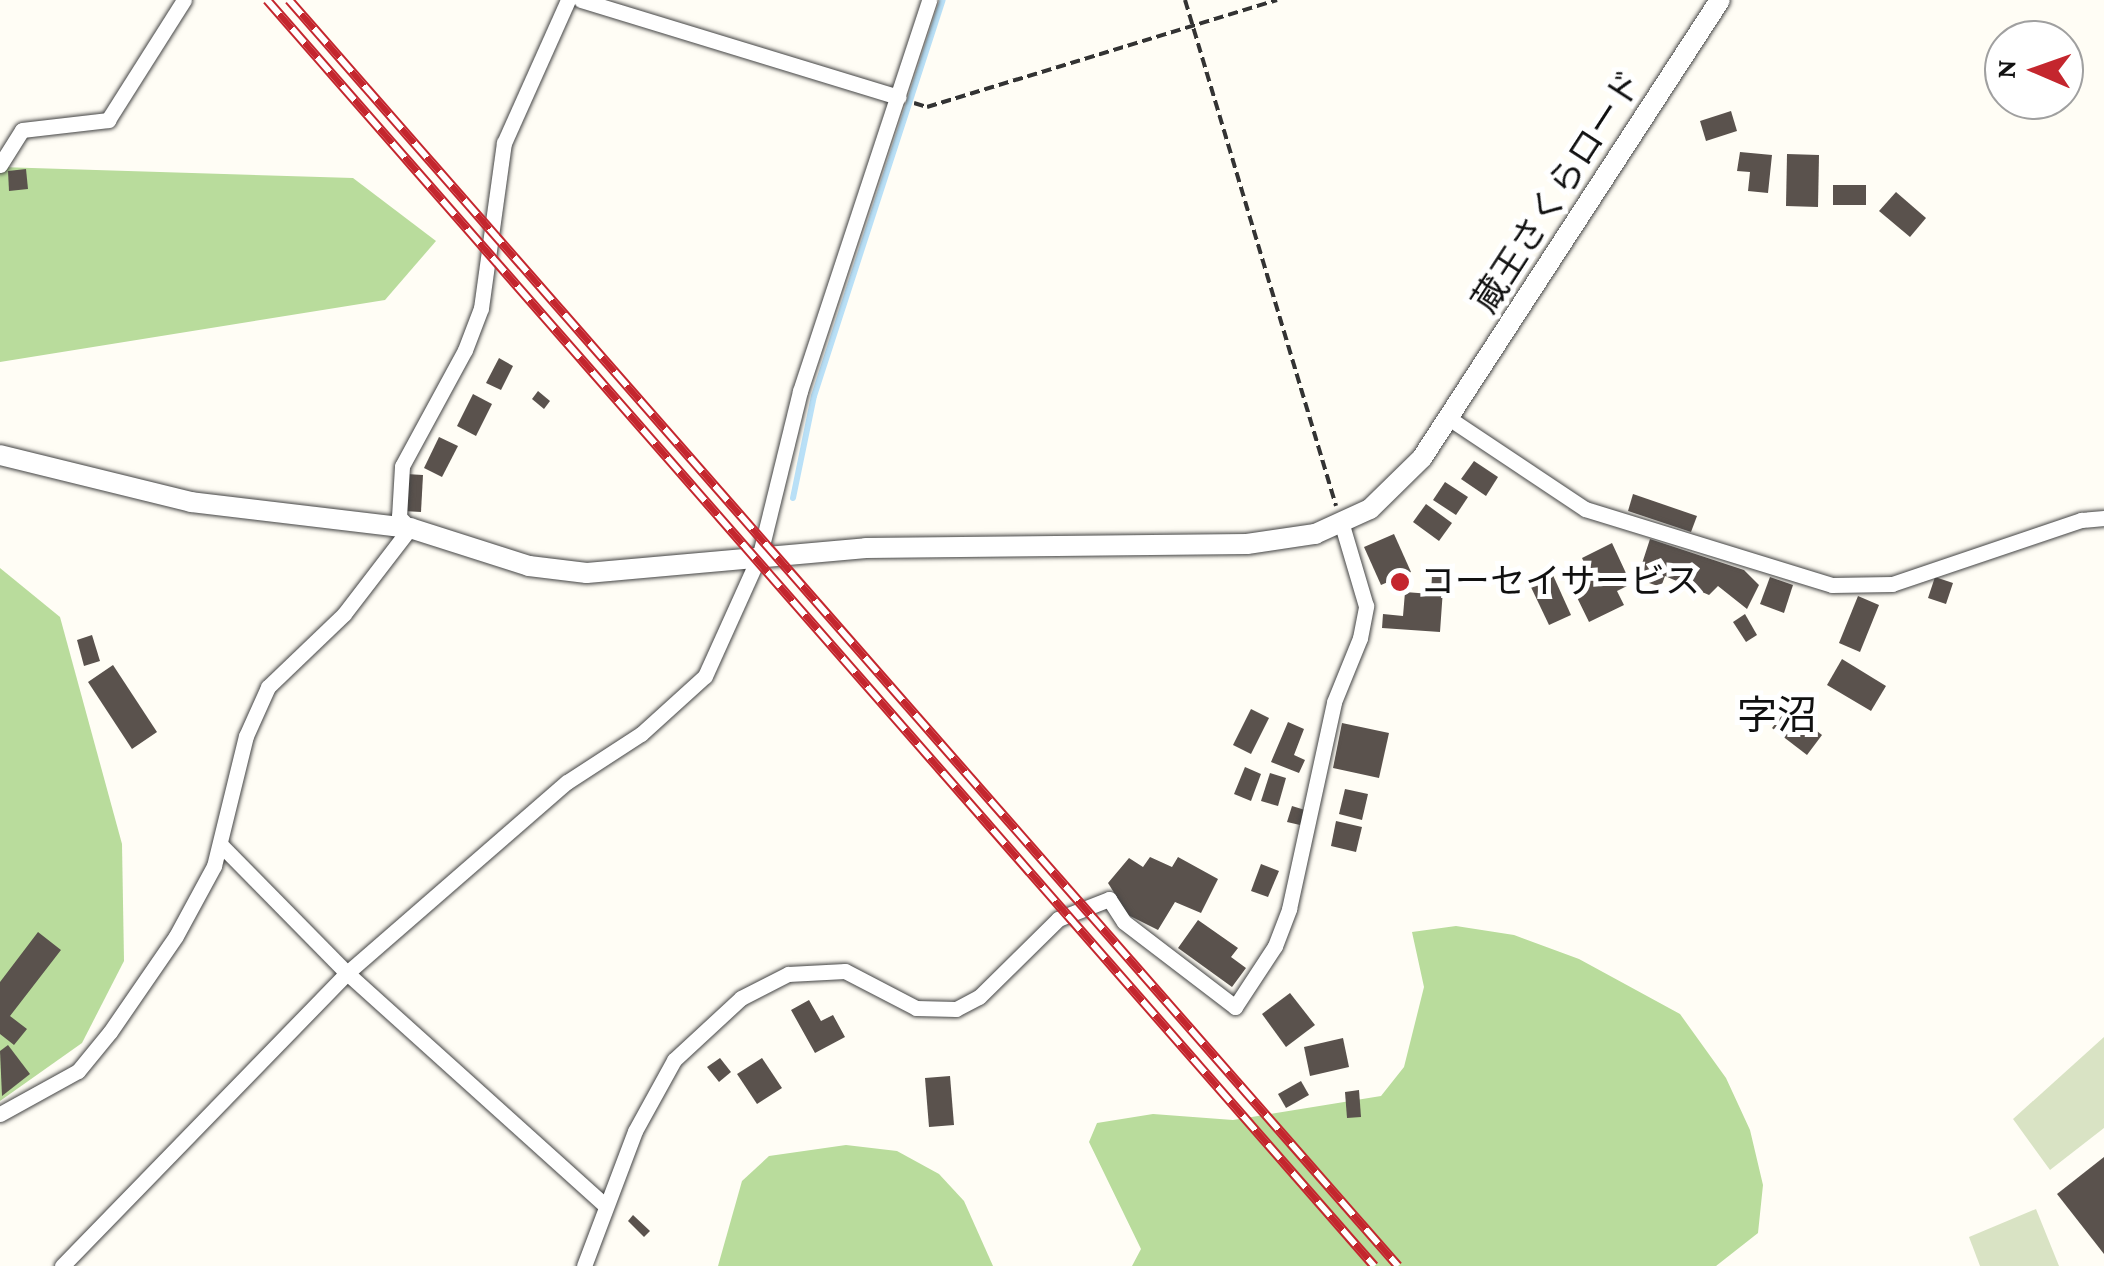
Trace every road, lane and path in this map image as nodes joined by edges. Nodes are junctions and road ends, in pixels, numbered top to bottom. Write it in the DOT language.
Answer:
graph roads {
  1 [pos="184,0"];
  2 [pos="568,0"];
  3 [pos="581,0"];
  4 [pos="930,0"];
  5 [pos="1185,0"];
  6 [pos="1277,0"];
  7 [pos="1720,0"];
  8 [pos="1193,26"];
  9 [pos="898,98"];
  10 [pos="917,104"];
  11 [pos="0,165"];
  12 [pos="1450,419"];
  13 [pos="0,455"];
  14 [pos="2104,518"];
  15 [pos="1342,524"];
  16 [pos="410,528"];
  17 [pos="760,554"];
  18 [pos="222,846"];
  19 [pos="346,973"];
  20 [pos="0,1114"];
  21 [pos="605,1205"];
  22 [pos="62,1266"];
  23 [pos="584,1266"];
  1 -- 11 [label="street"];
  2 -- 16 [label="street"];
  3 -- 9 [label="street"];
  4 -- 9 [label="street"];
  5 -- 8 [label="path"];
  6 -- 8 [label="path"];
  7 -- 12 [label="street, 蔵王さくらロード"];
  8 -- 10 [label="path"];
  8 -- 15 [label="path"];
  9 -- 17 [label="street"];
  12 -- 14 [label="street"];
  12 -- 15 [label="street, 蔵王さくらロード"];
  13 -- 16 [label="street"];
  15 -- 17 [label="street"];
  15 -- 21 [label="street"];
  16 -- 17 [label="street"];
  16 -- 18 [label="street"];
  17 -- 19 [label="street"];
  18 -- 19 [label="street"];
  18 -- 20 [label="street"];
  19 -- 21 [label="street"];
  19 -- 22 [label="street"];
  21 -- 23 [label="street"];
}
